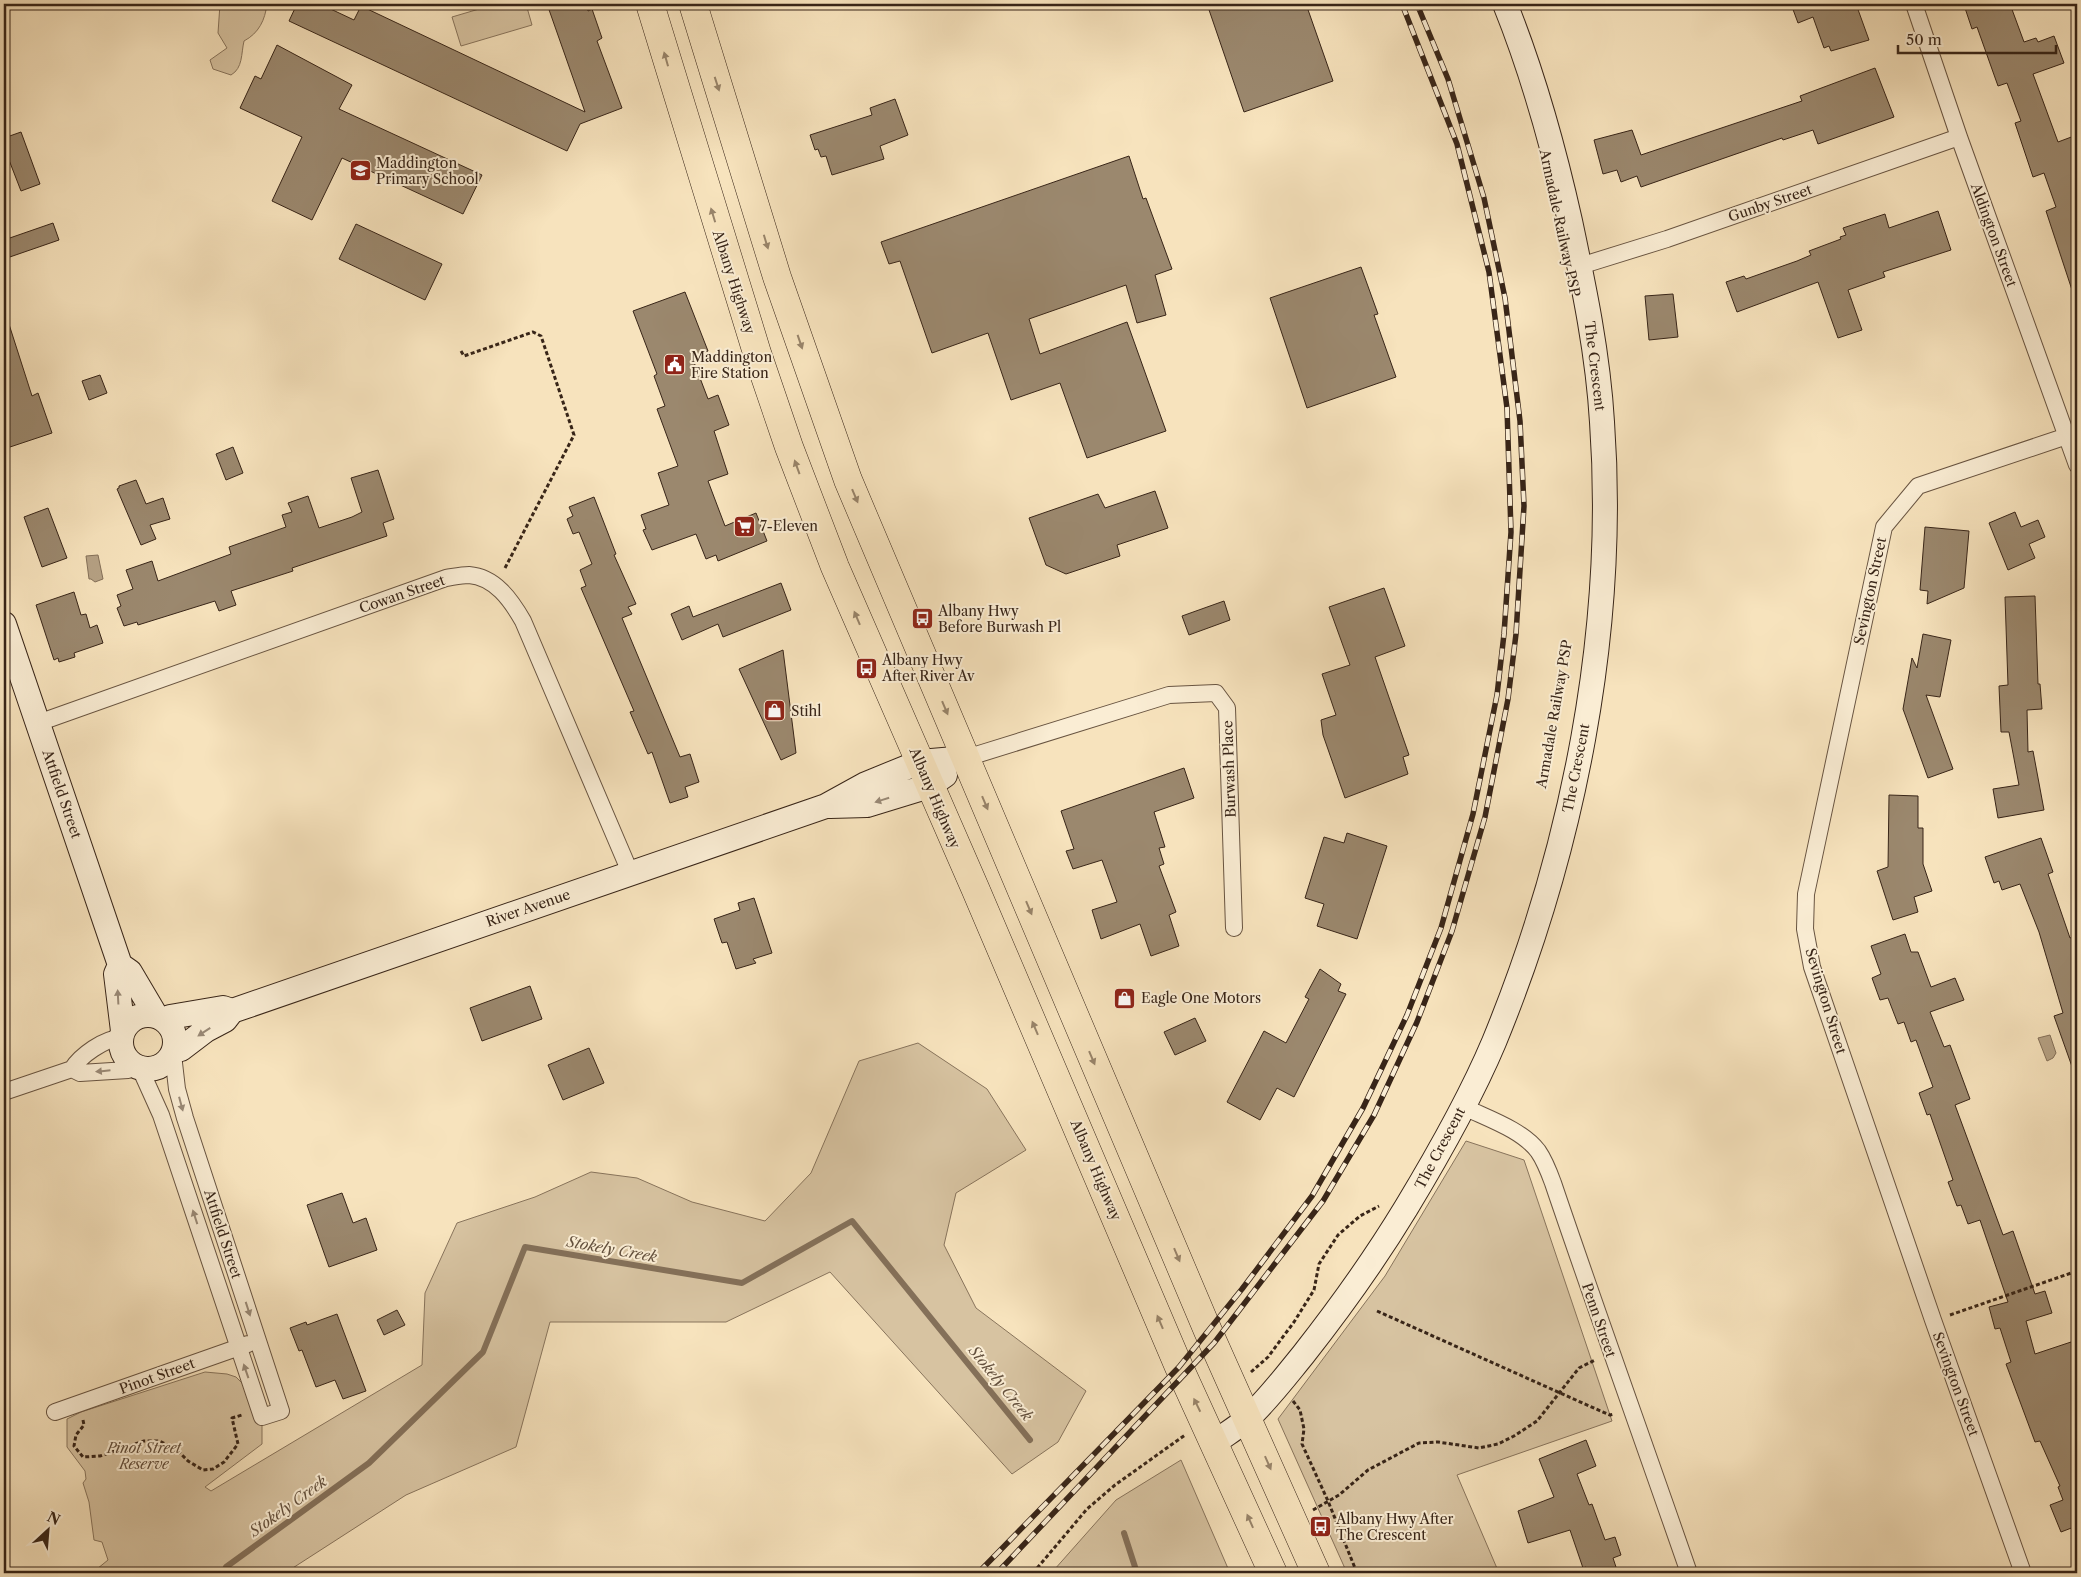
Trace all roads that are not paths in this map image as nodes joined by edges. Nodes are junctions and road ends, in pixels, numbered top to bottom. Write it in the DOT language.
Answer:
graph roads {
  1 [pos="650,4"];
  2 [pos="693,4"];
  3 [pos="1505,4"];
  4 [pos="1914,4"];
  5 [pos="1959,137"];
  6 [pos="1580,266"];
  7 [pos="784,296"];
  8 [pos="744,311"];
  9 [pos="2067,436"];
  10 [pos="2077,465"];
  11 [pos="4,624"];
  12 [pos="38,723"];
  13 [pos="966,758"];
  14 [pos="924,774"];
  15 [pos="630,872"];
  16 [pos="1234,928"];
  17 [pos="120,965"];
  18 [pos="232,1011"];
  19 [pos="160,1018"];
  20 [pos="122,1035"];
  21 [pos="173,1054"];
  22 [pos="72,1068"];
  23 [pos="138,1068"];
  24 [pos="4,1092"];
  25 [pos="1462,1106"];
  26 [pos="1164,1225"];
  27 [pos="1127,1243"];
  28 [pos="258,1340"];
  29 [pos="238,1347"];
  30 [pos="55,1412"];
  31 [pos="1248,1418"];
  32 [pos="1214,1443"];
  33 [pos="1273,1573"];
  34 [pos="1316,1573"];
  35 [pos="1689,1573"];
  36 [pos="2023,1573"];
  8 -- 1 [label="highway, Albany Highway, one-way"];
  2 -- 7 [label="highway, one-way"];
  3 -- 6 [label="street, The Crescent"];
  4 -- 5 [label="street, Aldington Street"];
  5 -- 6 [label="street, Gunby Street"];
  5 -- 9 [label="street, Aldington Street"];
  6 -- 25 [label="street, The Crescent"];
  7 -- 8 [label="highway"];
  7 -- 13 [label="highway, one-way"];
  14 -- 8 [label="highway, Albany Highway, one-way"];
  9 -- 10 [label="street, Aldington Street"];
  9 -- 36 [label="street, Sevington Street"];
  11 -- 12 [label="street, Attfield Street"];
  12 -- 15 [label="street, Cowan Street"];
  12 -- 17 [label="street, Attfield Street"];
  13 -- 14 [label="street, River Avenue"];
  13 -- 16 [label="street, Burwash Place"];
  13 -- 26 [label="highway, one-way"];
  14 -- 15 [label="street, River Avenue"];
  27 -- 14 [label="highway, Albany Highway, one-way"];
  15 -- 18 [label="street, River Avenue"];
  17 -- 19 [label="street, Attfield Street"];
  20 -- 17 [label="street, Attfield Street, one-way"];
  18 -- 19 [label="street, River Avenue"];
  18 -- 21 [label="street, River Avenue, one-way"];
  19 -- 20 [label="street"];
  19 -- 21 [label="street"];
  20 -- 22 [label="street"];
  20 -- 23 [label="street"];
  21 -- 23 [label="street"];
  21 -- 28 [label="street, Attfield Street, one-way"];
  23 -- 22 [label="street, one-way"];
  22 -- 24 [label="street"];
  29 -- 23 [label="street, Attfield Street, one-way"];
  25 -- 31 [label="street, The Crescent"];
  25 -- 35 [label="street, Penn Street"];
  26 -- 27 [label="highway"];
  26 -- 31 [label="highway, one-way"];
  32 -- 27 [label="highway, Albany Highway, one-way"];
  28 -- 29 [label="street, Pinot Street"];
  28 -- 29 [label="street, Attfield Street, one-way"];
  29 -- 30 [label="street, Pinot Street"];
  31 -- 32 [label="street, The Crescent"];
  31 -- 34 [label="highway, one-way"];
  33 -- 32 [label="highway, Albany Highway, one-way"];
}
